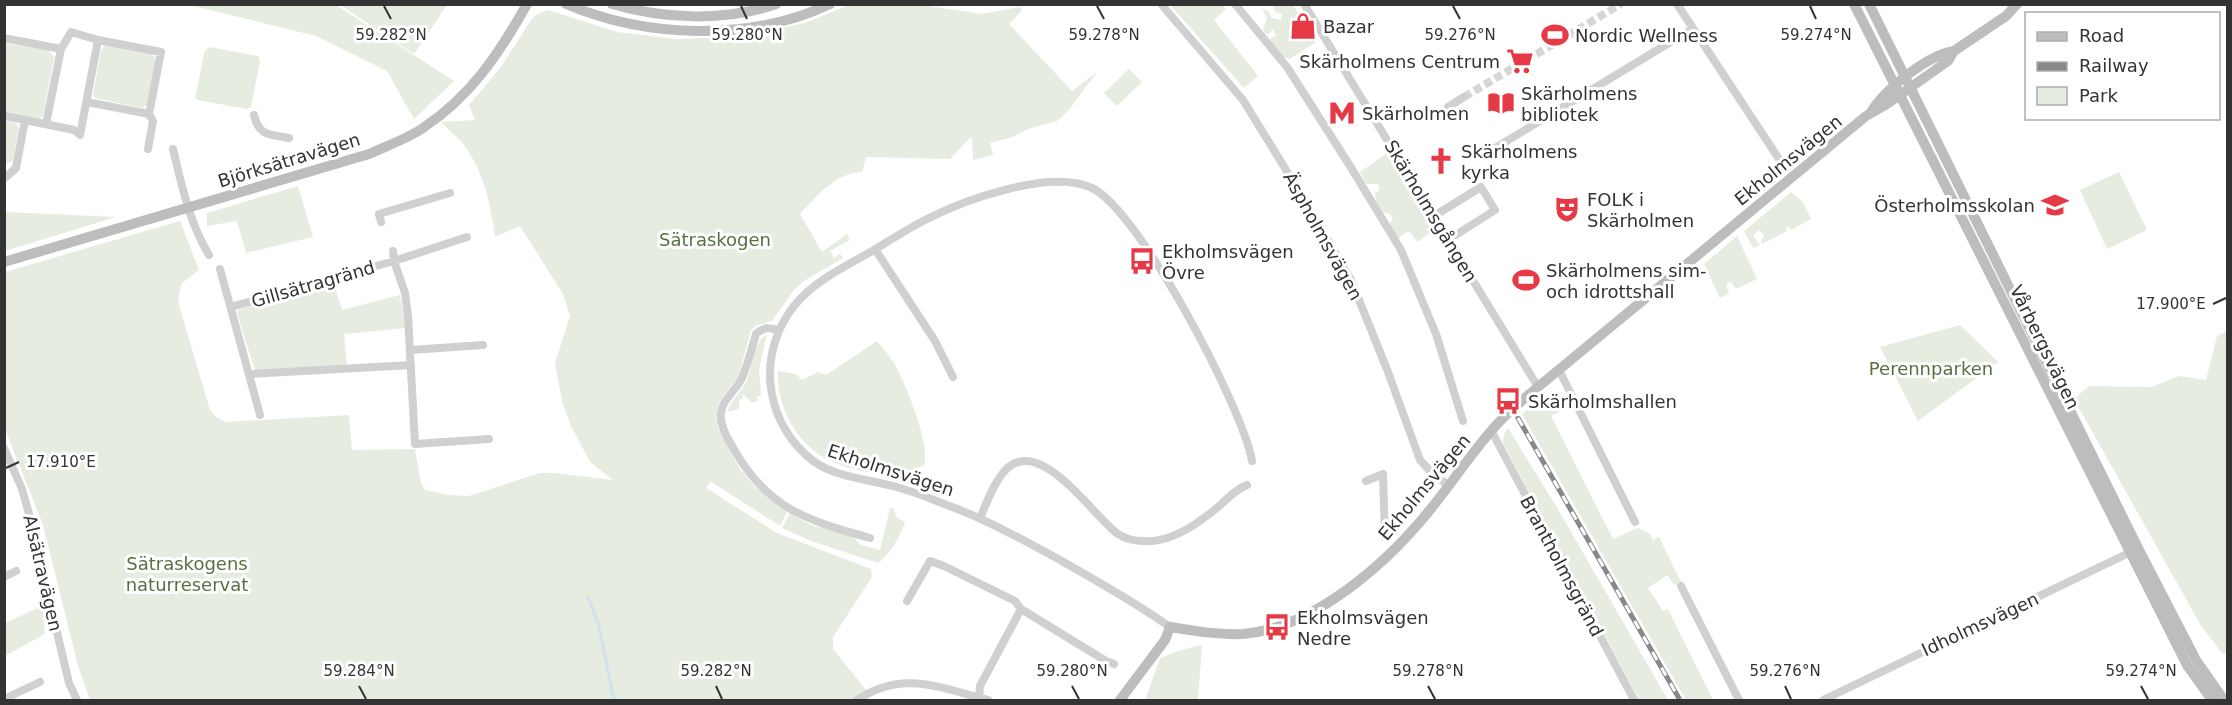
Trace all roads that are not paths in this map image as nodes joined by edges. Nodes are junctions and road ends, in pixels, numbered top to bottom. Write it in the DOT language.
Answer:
graph roads {
  1 [pos="527,4"];
  2 [pos="566,4"];
  3 [pos="612,4"];
  4 [pos="776,4"];
  5 [pos="830,4"];
  6 [pos="1161,4"];
  7 [pos="1235,4"];
  8 [pos="1304,4"];
  9 [pos="1677,4"];
  10 [pos="1854,4"];
  11 [pos="2016,4"];
  12 [pos="1870,7"];
  13 [pos="1692,29"];
  14 [pos="4,38"];
  15 [pos="98,40"];
  16 [pos="62,49"];
  17 [pos="1908,82"];
  18 [pos="1898,90"];
  19 [pos="1464,97"];
  20 [pos="87,102"];
  21 [pos="1448,107"];
  22 [pos="149,114"];
  23 [pos="254,115"];
  24 [pos="4,117"];
  25 [pos="25,120"];
  26 [pos="46,124"];
  27 [pos="289,138"];
  28 [pos="148,149"];
  29 [pos="173,149"];
  30 [pos="1487,153"];
  31 [pos="1783,165"];
  32 [pos="6,177"];
  33 [pos="450,193"];
  34 [pos="188,208"];
  35 [pos="1434,216"];
  36 [pos="381,222"];
  37 [pos="467,237"];
  38 [pos="1448,240"];
  39 [pos="875,249"];
  40 [pos="393,251"];
  41 [pos="209,255"];
  42 [pos="394,261"];
  43 [pos="4,262"];
  44 [pos="220,269"];
  45 [pos="231,307"];
  46 [pos="778,330"];
  47 [pos="483,345"];
  48 [pos="411,350"];
  49 [pos="411,365"];
  50 [pos="1559,370"];
  51 [pos="250,374"];
  52 [pos="953,377"];
  53 [pos="1538,387"];
  54 [pos="260,415"];
  55 [pos="1463,421"];
  56 [pos="1492,432"];
  57 [pos="489,439"];
  58 [pos="4,448"];
  59 [pos="1252,461"];
  60 [pos="1366,481"];
  61 [pos="1247,484"];
  62 [pos="1449,486"];
  63 [pos="980,518"];
  64 [pos="1635,522"];
  65 [pos="1385,537"];
  66 [pos="870,538"];
  67 [pos="2134,550"];
  68 [pos="16,571"];
  69 [pos="4,577"];
  70 [pos="1681,586"];
  71 [pos="907,601"];
  72 [pos="1021,609"];
  73 [pos="1170,627"];
  74 [pos="1114,664"];
  75 [pos="40,682"];
  76 [pos="979,698"];
  77 [pos="4,699"];
  78 [pos="77,700"];
  79 [pos="856,700"];
  80 [pos="988,700"];
  81 [pos="1120,700"];
  82 [pos="1634,700"];
  83 [pos="1739,700"];
  84 [pos="1823,700"];
  85 [pos="2212,700"];
  86 [pos="2224,700"];
  1 -- 34 [label="street, Björksätravägen"];
  2 -- 5 [label="street"];
  3 -- 4 [label="street"];
  6 -- 62 [label="street, Äspholmsvägen"];
  7 -- 55 [label="street"];
  8 -- 35 [label="street, Skärholmsgången"];
  9 -- 13 [label="street"];
  10 -- 18 [label="street, Vårbergsvägen"];
  11 -- 17 [label="street, Ekholmsvägen"];
  12 -- 17 [label="street, Vårbergsvägen"];
  13 -- 30 [label="street"];
  13 -- 31 [label="street"];
  14 -- 16 [label="street"];
  15 -- 16 [label="street"];
  15 -- 20 [label="street"];
  15 -- 22 [label="street"];
  16 -- 26 [label="street"];
  17 -- 18 [label="street, Ekholmsvägen"];
  17 -- 67 [label="street, Vårbergsvägen"];
  18 -- 50 [label="street, Ekholmsvägen"];
  18 -- 67 [label="street, Vårbergsvägen"];
  19 -- 21 [label="street"];
  20 -- 22 [label="street"];
  20 -- 26 [label="street"];
  22 -- 28 [label="street"];
  23 -- 27 [label="street"];
  24 -- 25 [label="street"];
  25 -- 26 [label="street"];
  25 -- 32 [label="street"];
  29 -- 34 [label="street"];
  33 -- 36 [label="street"];
  34 -- 41 [label="street"];
  34 -- 43 [label="street, Björksätravägen"];
  35 -- 38 [label="street, Skärholmsgången"];
  35 -- 38 [label="street"];
  37 -- 42 [label="street, Gillsätragränd"];
  38 -- 53 [label="street, Skärholmsgången"];
  39 -- 46 [label="street, Ekholmsvägen"];
  39 -- 52 [label="street"];
  39 -- 59 [label="street, Ekholmsvägen"];
  40 -- 42 [label="street, Gillsätragränd"];
  42 -- 45 [label="street, Gillsätragränd"];
  42 -- 48 [label="street, Gillsätragränd"];
  44 -- 45 [label="street, Gillsätragränd"];
  45 -- 51 [label="street, Gillsätragränd"];
  46 -- 63 [label="street, Ekholmsvägen"];
  46 -- 66 [label="street"];
  47 -- 48 [label="street"];
  48 -- 49 [label="street, Gillsätragränd"];
  49 -- 51 [label="street"];
  49 -- 57 [label="street, Gillsätragränd"];
  50 -- 53 [label="street, Ekholmsvägen"];
  50 -- 64 [label="street"];
  51 -- 54 [label="street, Gillsätragränd"];
  53 -- 56 [label="street, Ekholmsvägen"];
  56 -- 62 [label="street, Ekholmsvägen"];
  56 -- 82 [label="street, Brantholmsgränd"];
  58 -- 78 [label="street, Alsätravägen"];
  60 -- 65 [label="street"];
  61 -- 63 [label="street"];
  62 -- 73 [label="street, Ekholmsvägen"];
  63 -- 73 [label="street, Ekholmsvägen"];
  67 -- 84 [label="street, Idholmsvägen"];
  67 -- 85 [label="street, Vårbergsvägen"];
  67 -- 86 [label="street, Vårbergsvägen"];
  68 -- 69 [label="street, Alsätravägen"];
  70 -- 83 [label="street"];
  71 -- 72 [label="street"];
  72 -- 74 [label="street"];
  72 -- 76 [label="street"];
  73 -- 81 [label="street"];
  75 -- 77 [label="street"];
  76 -- 79 [label="street"];
  76 -- 80 [label="street"];
}
